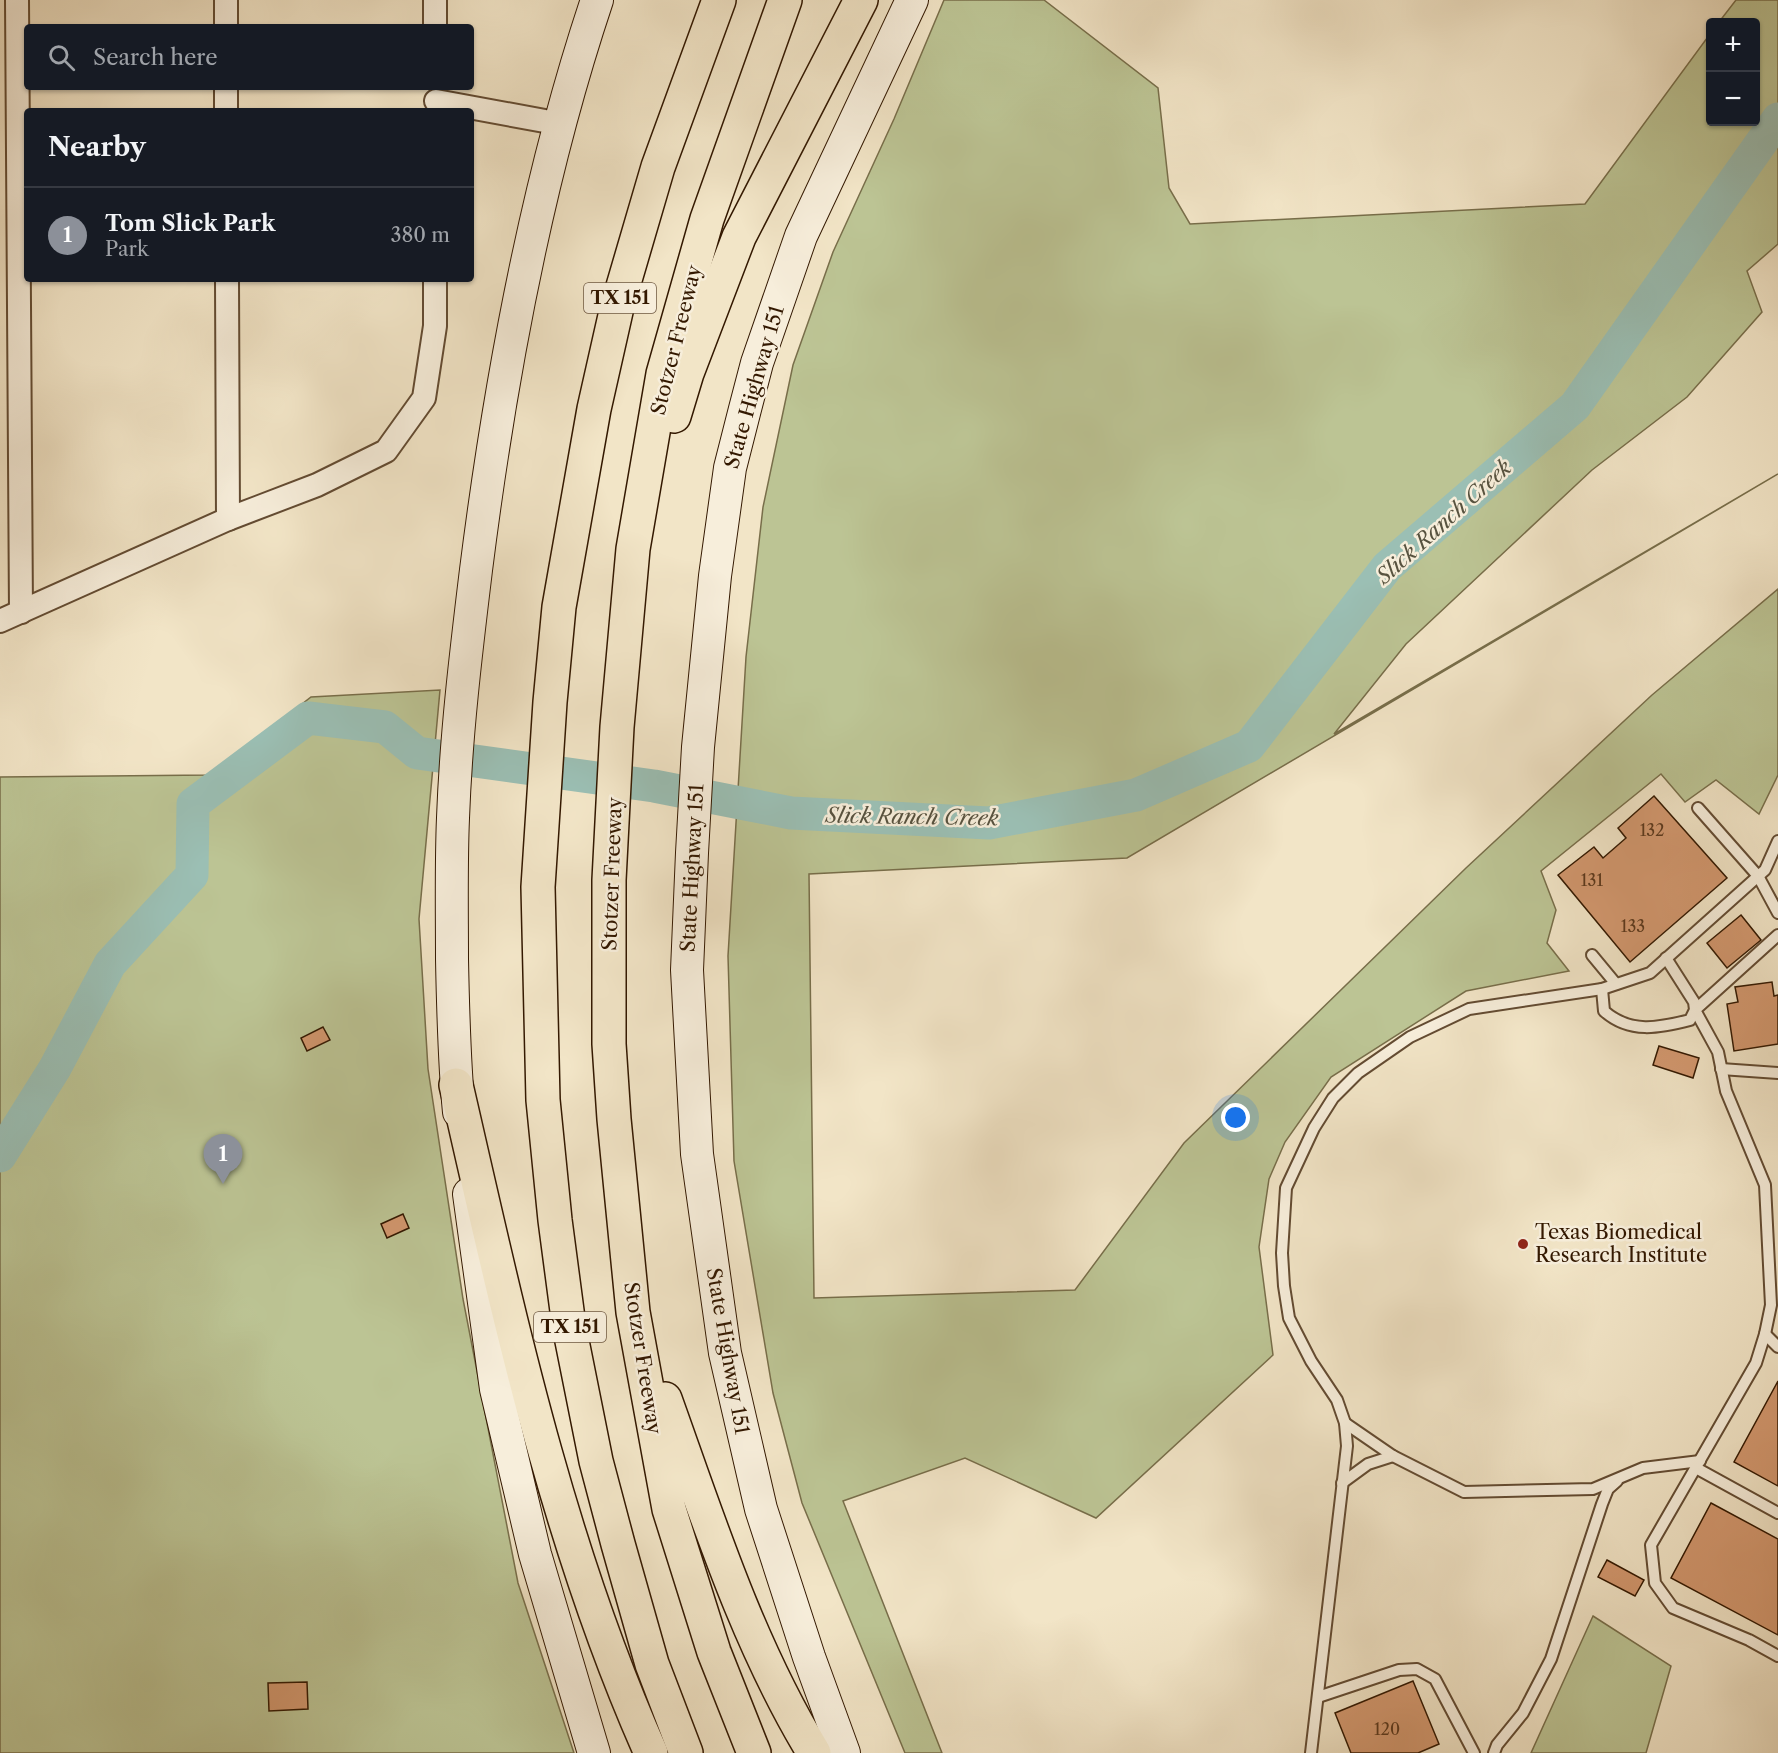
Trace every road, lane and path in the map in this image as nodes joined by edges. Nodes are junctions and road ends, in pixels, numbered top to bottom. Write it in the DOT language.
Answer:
graph roads {
  1 [pos="18,0"];
  2 [pos="225,0"];
  3 [pos="435,0"];
  4 [pos="597,0"];
  5 [pos="720,0"];
  6 [pos="785,0"];
  7 [pos="861,0"];
  8 [pos="912,0"];
  9 [pos="226,24"];
  10 [pos="435,24"];
  11 [pos="226,90"];
  12 [pos="436,100"];
  13 [pos="226,108"];
  14 [pos="561,124"];
  15 [pos="227,282"];
  16 [pos="435,282"];
  17 [pos="228,519"];
  18 [pos="633,549"];
  19 [pos="10,616"];
  20 [pos="1698,808"];
  21 [pos="1778,841"];
  22 [pos="1758,876"];
  23 [pos="1778,913"];
  24 [pos="1778,934"];
  25 [pos="1592,955"];
  26 [pos="1666,958"];
  27 [pos="1616,984"];
  28 [pos="1602,988"];
  29 [pos="1695,1010"];
  30 [pos="1721,1069"];
  31 [pos="1778,1073"];
  32 [pos="456,1085"];
  33 [pos="633,1312"];
  34 [pos="1765,1334"];
  35 [pos="1778,1347"];
  36 [pos="1346,1423"];
  37 [pos="1393,1456"];
  38 [pos="1698,1464"];
  39 [pos="1622,1477"];
  40 [pos="1342,1484"];
  41 [pos="1778,1513"];
  42 [pos="1778,1656"];
  43 [pos="1318,1697"];
  44 [pos="594,1753"];
  45 [pos="651,1753"];
  46 [pos="686,1753"];
  47 [pos="754,1753"];
  48 [pos="814,1753"];
  49 [pos="844,1753"];
  50 [pos="1311,1753"];
  51 [pos="1474,1753"];
  52 [pos="1494,1753"];
  1 -- 19 [label="street"];
  2 -- 9 [label="street"];
  3 -- 10 [label="street"];
  4 -- 14 [label="main road"];
  5 -- 46 [label="highway, TX 151"];
  6 -- 18 [label="highway, Stotzer Freeway / TX 151"];
  7 -- 18 [label="highway"];
  8 -- 49 [label="main road, State Highway 151"];
  11 -- 13 [label="street"];
  12 -- 14 [label="street"];
  14 -- 32 [label="main road"];
  15 -- 17 [label="street"];
  16 -- 17 [label="street"];
  17 -- 19 [label="street"];
  18 -- 33 [label="highway, Stotzer Freeway / TX 151"];
  20 -- 22 [label="lane"];
  21 -- 22 [label="lane"];
  22 -- 23 [label="lane"];
  22 -- 26 [label="lane"];
  24 -- 29 [label="lane"];
  25 -- 27 [label="lane"];
  26 -- 27 [label="lane"];
  26 -- 29 [label="lane"];
  27 -- 28 [label="lane"];
  28 -- 29 [label="lane"];
  28 -- 36 [label="lane"];
  29 -- 30 [label="lane"];
  30 -- 31 [label="lane"];
  30 -- 34 [label="lane"];
  32 -- 44 [label="main road"];
  32 -- 45 [label="highway"];
  33 -- 47 [label="highway, Stotzer Freeway / TX 151"];
  33 -- 48 [label="highway"];
  34 -- 35 [label="lane"];
  34 -- 38 [label="lane"];
  36 -- 37 [label="lane"];
  36 -- 40 [label="lane"];
  37 -- 39 [label="lane"];
  37 -- 40 [label="lane"];
  38 -- 39 [label="lane"];
  38 -- 41 [label="lane"];
  38 -- 42 [label="lane"];
  39 -- 52 [label="lane"];
  40 -- 43 [label="lane"];
  43 -- 50 [label="lane"];
  43 -- 51 [label="lane"];
}
